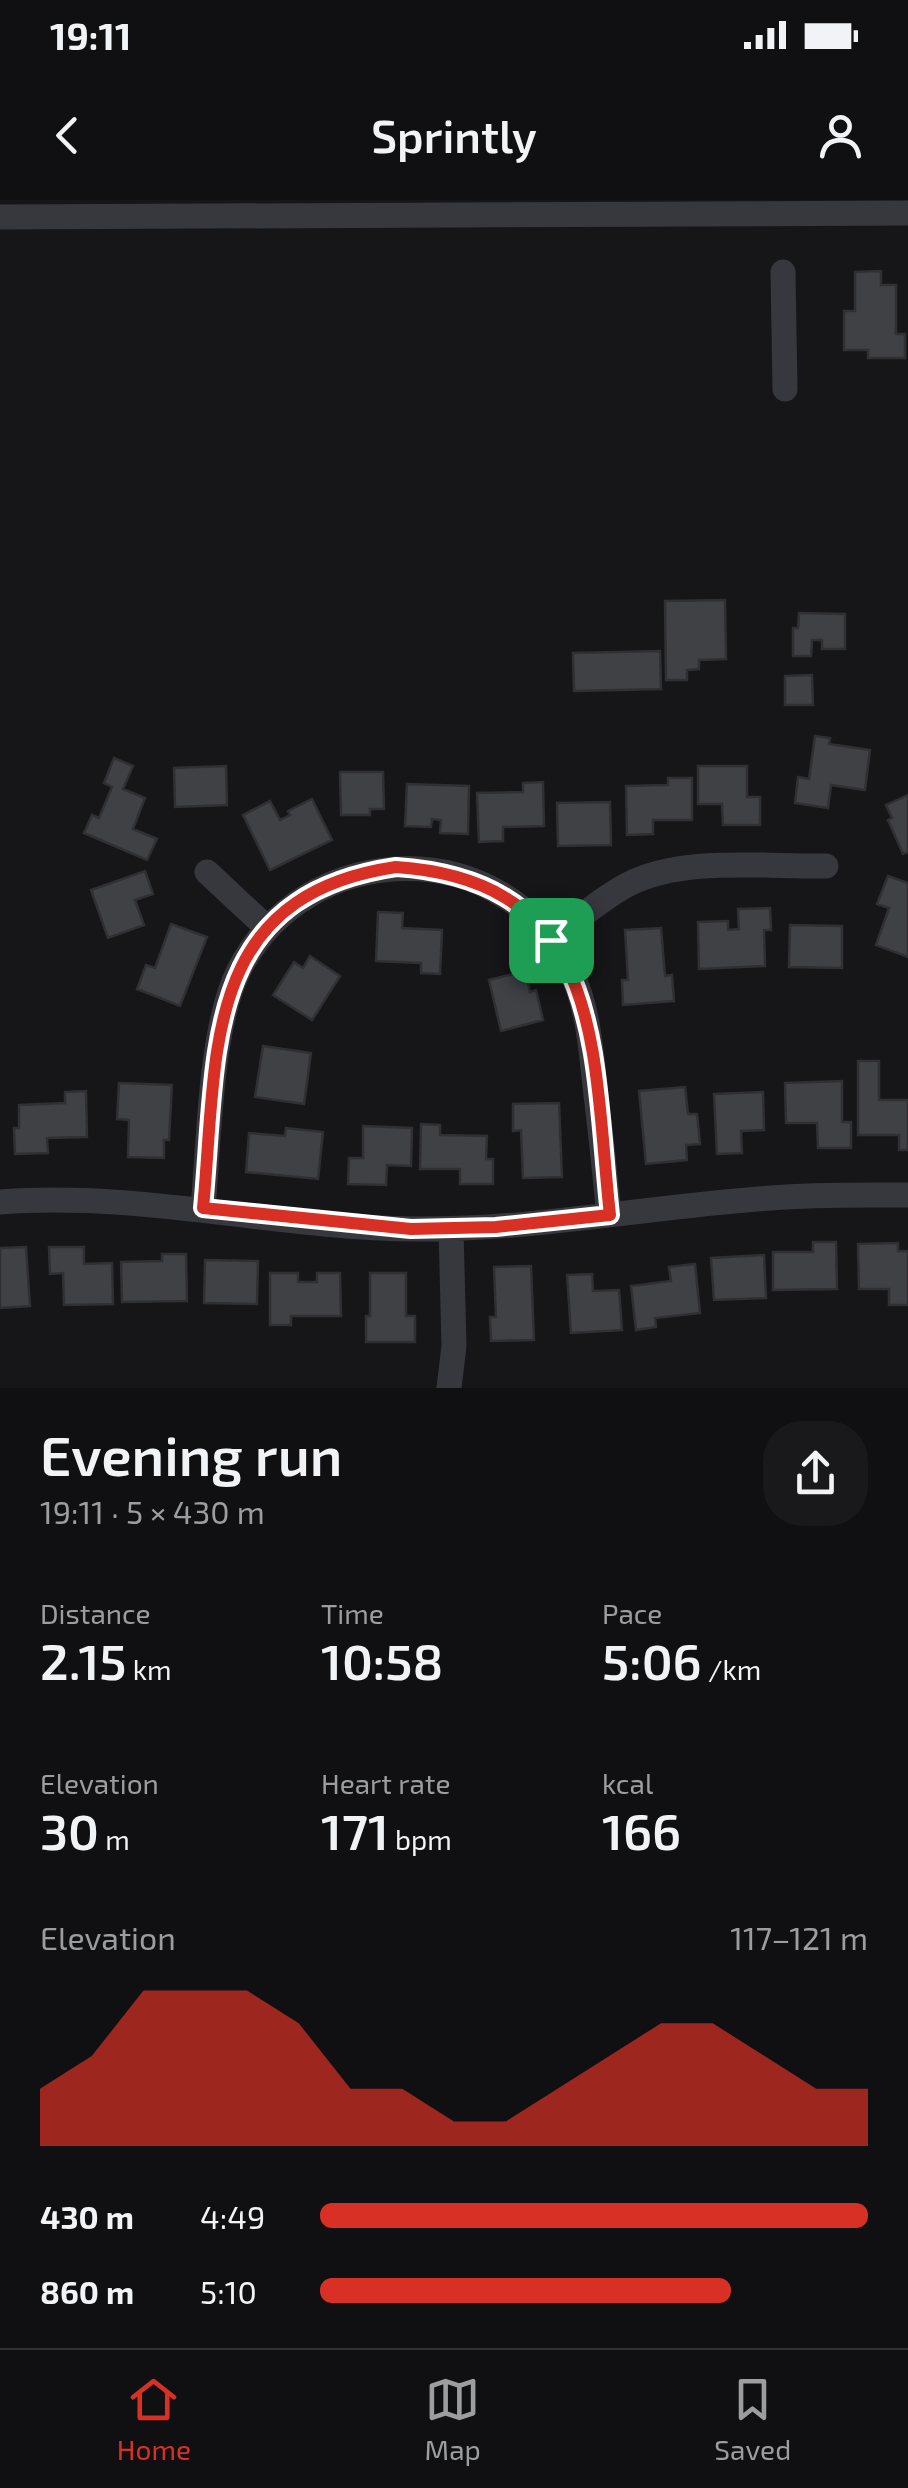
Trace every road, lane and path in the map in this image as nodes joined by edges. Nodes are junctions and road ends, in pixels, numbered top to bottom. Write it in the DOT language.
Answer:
graph roads {
  1 [pos="908,213"];
  2 [pos="0,216"];
  3 [pos="782,272"];
  4 [pos="784,389"];
  5 [pos="826,866"];
  6 [pos="207,872"];
  7 [pos="267,928"];
  8 [pos="551,940"];
  9 [pos="908,1195"];
  10 [pos="0,1202"];
  11 [pos="203,1208"];
  12 [pos="610,1215"];
  13 [pos="451,1229"];
  14 [pos="449,1388"];
  1 -- 2 [label="street"];
  3 -- 4 [label="street"];
  5 -- 8 [label="street"];
  6 -- 7 [label="street"];
  7 -- 8 [label="street"];
  7 -- 11 [label="street"];
  8 -- 12 [label="street"];
  9 -- 12 [label="street"];
  10 -- 11 [label="street"];
  11 -- 13 [label="street"];
  12 -- 13 [label="street"];
  13 -- 14 [label="street"];
}
